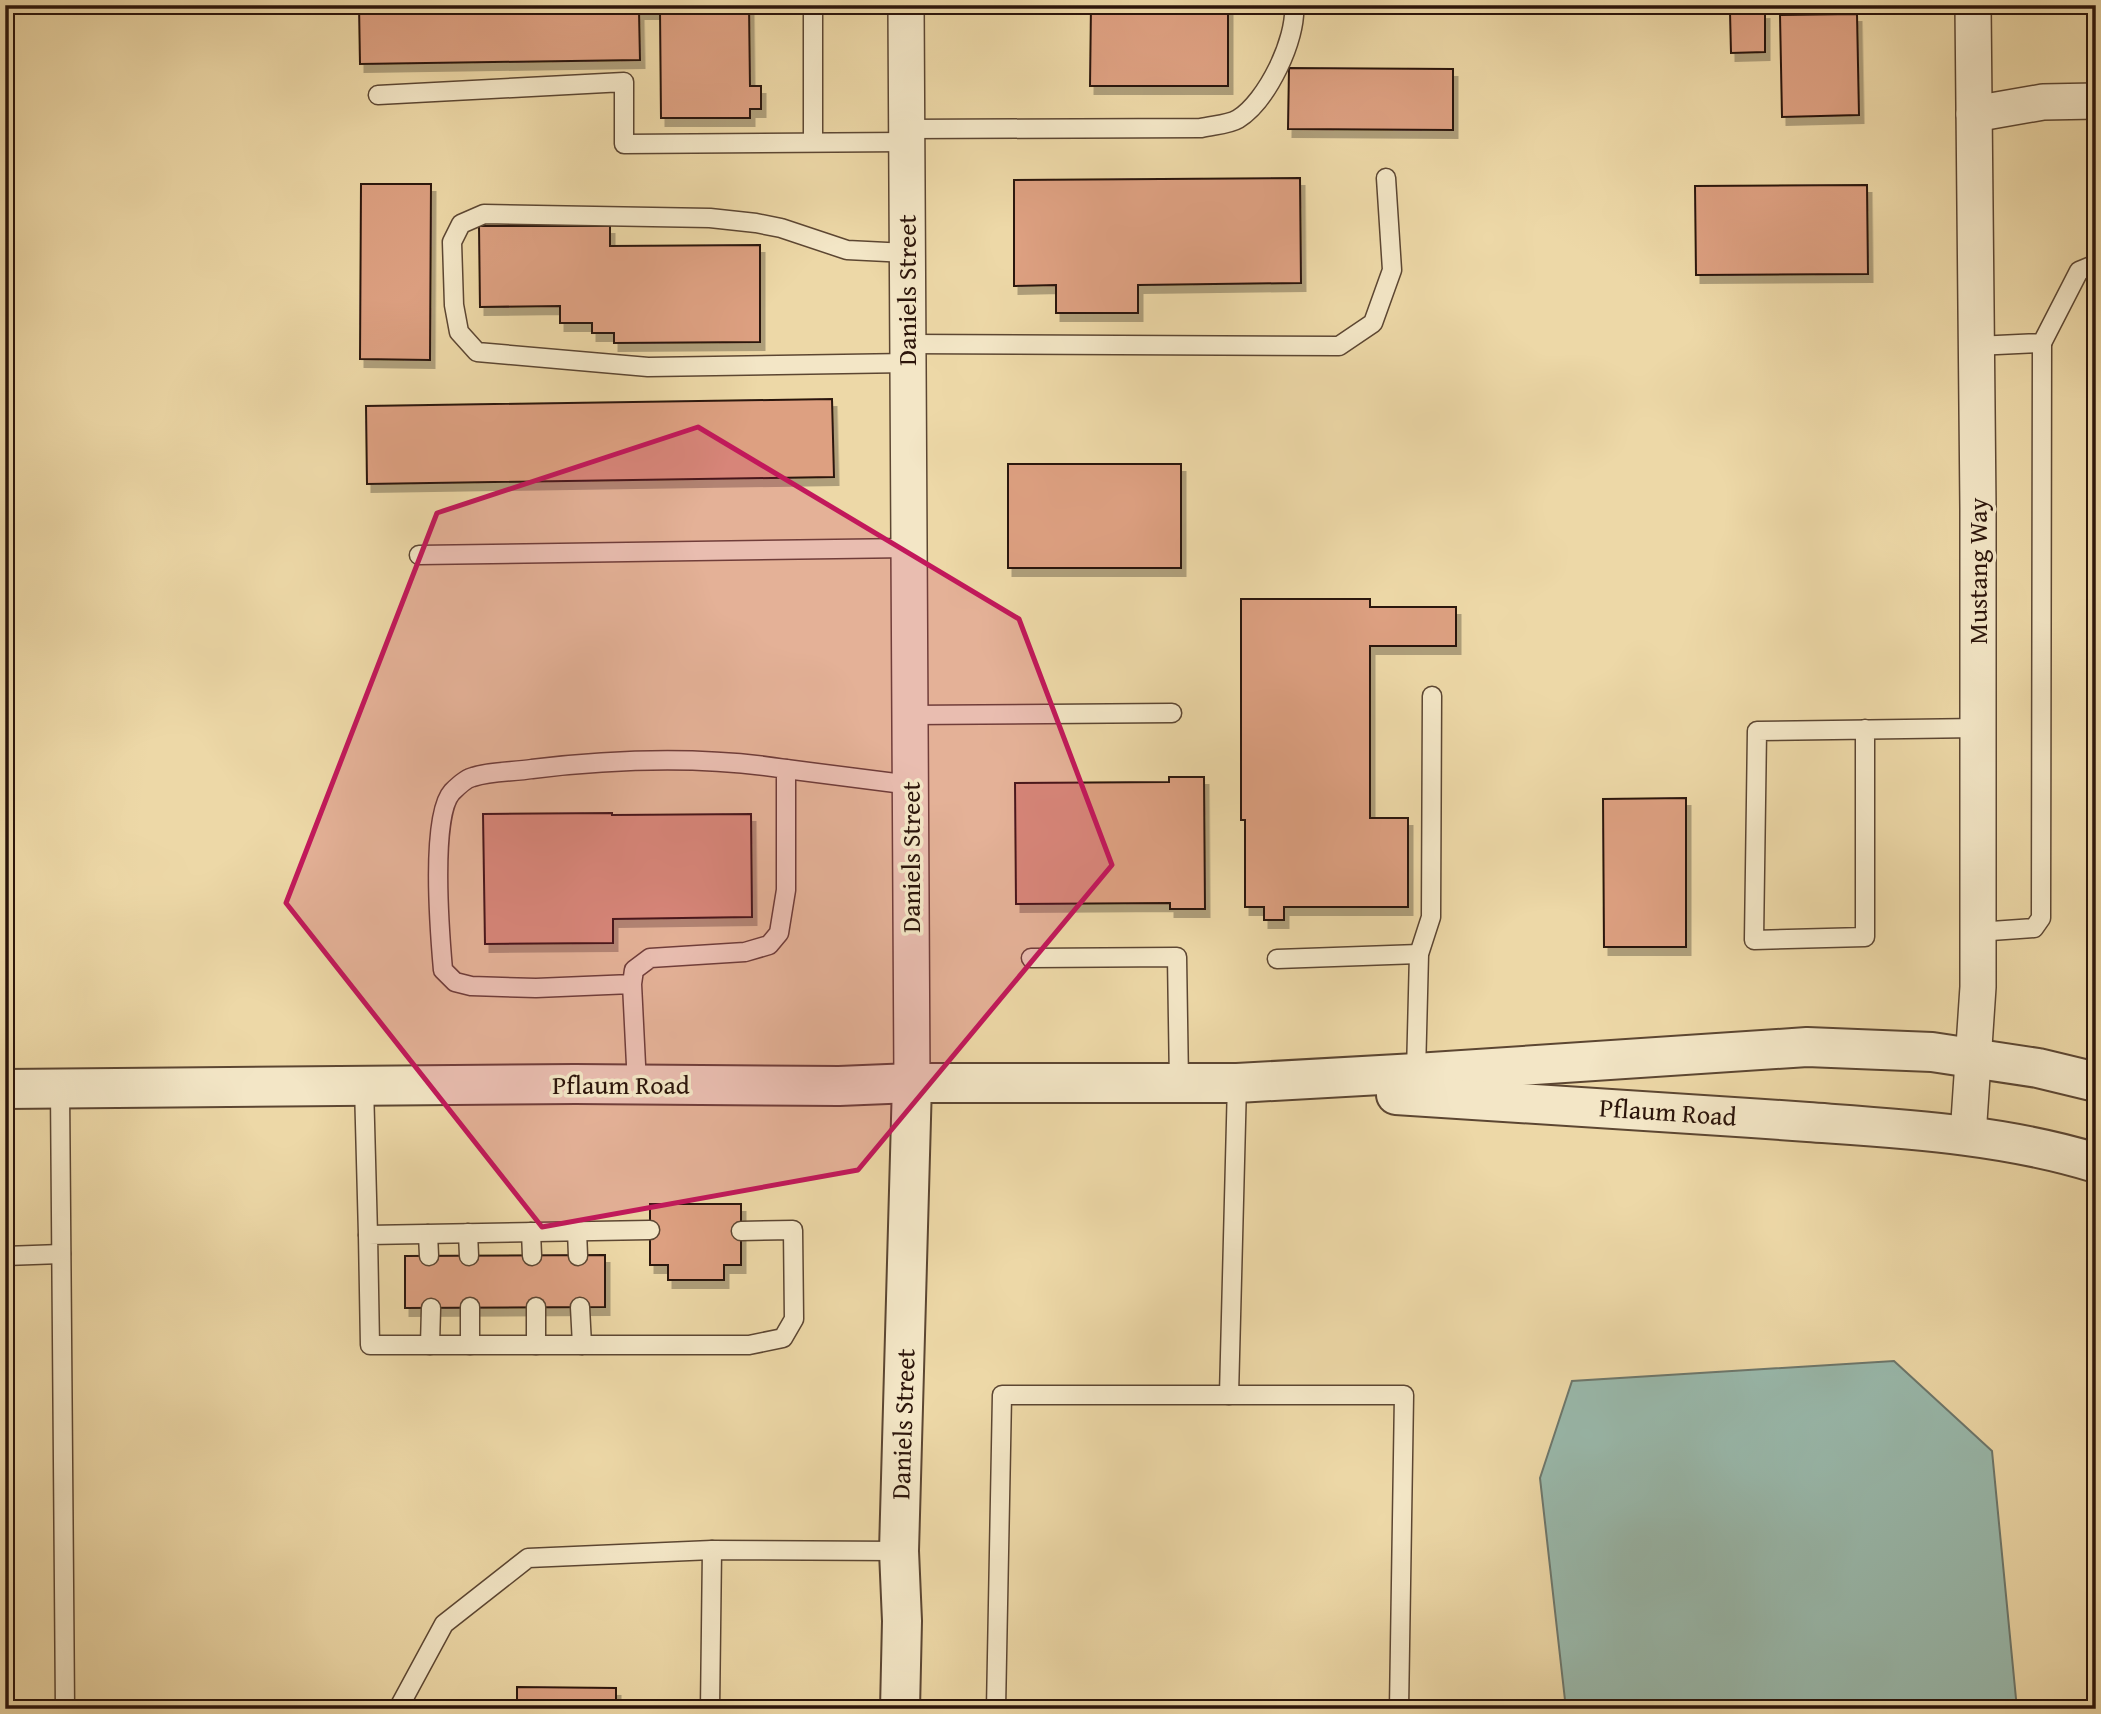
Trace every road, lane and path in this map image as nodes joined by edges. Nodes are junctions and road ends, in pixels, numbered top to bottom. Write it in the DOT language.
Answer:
graph roads {
  1 [pos="813,5"];
  2 [pos="906,5"];
  3 [pos="1294,5"];
  4 [pos="1973,5"];
  5 [pos="378,95"];
  6 [pos="2096,101"];
  7 [pos="1974,114"];
  8 [pos="906,135"];
  9 [pos="813,142"];
  10 [pos="1386,178"];
  11 [pos="907,253"];
  12 [pos="2096,264"];
  13 [pos="2042,343"];
  14 [pos="1976,346"];
  15 [pos="908,354"];
  16 [pos="909,548"];
  17 [pos="419,555"];
  18 [pos="1432,696"];
  19 [pos="1172,713"];
  20 [pos="910,715"];
  21 [pos="1978,728"];
  22 [pos="1865,729"];
  23 [pos="786,769"];
  24 [pos="911,785"];
  25 [pos="1977,932"];
  26 [pos="1419,954"];
  27 [pos="1031,958"];
  28 [pos="1277,959"];
  29 [pos="632,984"];
  30 [pos="1974,1057"];
  31 [pos="1416,1073"];
  32 [pos="2096,1082"];
  33 [pos="912,1083"];
  34 [pos="1179,1083"];
  35 [pos="1237,1083"];
  36 [pos="637,1085"];
  37 [pos="364,1086"];
  38 [pos="60,1089"];
  39 [pos="5,1090"];
  40 [pos="1968,1136"];
  41 [pos="2096,1163"];
  42 [pos="650,1230"];
  43 [pos="577,1231"];
  44 [pos="741,1231"];
  45 [pos="531,1232"];
  46 [pos="468,1233"];
  47 [pos="428,1234"];
  48 [pos="368,1235"];
  49 [pos="61,1254"];
  50 [pos="5,1256"];
  51 [pos="429,1256"];
  52 [pos="468,1256"];
  53 [pos="532,1256"];
  54 [pos="578,1256"];
  55 [pos="470,1307"];
  56 [pos="536,1307"];
  57 [pos="580,1307"];
  58 [pos="431,1308"];
  59 [pos="430,1345"];
  60 [pos="470,1345"];
  61 [pos="536,1345"];
  62 [pos="582,1345"];
  63 [pos="1229,1395"];
  64 [pos="712,1549"];
  65 [pos="899,1551"];
  66 [pos="65,1709"];
  67 [pos="398,1709"];
  68 [pos="710,1709"];
  69 [pos="900,1709"];
  70 [pos="996,1709"];
  71 [pos="1399,1709"];
  1 -- 9 [label="lane"];
  2 -- 8 [label="street, Daniels Street"];
  3 -- 8 [label="lane"];
  4 -- 7 [label="street, Mustang Way"];
  5 -- 9 [label="lane"];
  6 -- 7 [label="street"];
  7 -- 14 [label="street, Mustang Way"];
  8 -- 9 [label="lane"];
  8 -- 11 [label="street, Daniels Street"];
  10 -- 15 [label="lane"];
  11 -- 15 [label="street, Daniels Street"];
  11 -- 15 [label="lane"];
  12 -- 13 [label="lane"];
  13 -- 14 [label="lane"];
  13 -- 25 [label="lane"];
  14 -- 21 [label="street, Mustang Way"];
  15 -- 16 [label="street, Daniels Street"];
  16 -- 17 [label="lane"];
  16 -- 20 [label="street, Daniels Street"];
  18 -- 26 [label="lane"];
  19 -- 20 [label="lane"];
  20 -- 24 [label="street, Daniels Street"];
  21 -- 22 [label="lane"];
  21 -- 25 [label="street, Mustang Way"];
  22 -- 22 [label="lane"];
  23 -- 24 [label="lane"];
  23 -- 29 [label="lane"];
  23 -- 29 [label="lane"];
  24 -- 33 [label="street, Daniels Street"];
  25 -- 30 [label="street, Mustang Way"];
  26 -- 28 [label="lane"];
  26 -- 31 [label="lane"];
  27 -- 34 [label="lane"];
  29 -- 36 [label="lane"];
  30 -- 31 [label="street, Pflaum Road"];
  30 -- 32 [label="street, Pflaum Road"];
  30 -- 40 [label="street, Mustang Way"];
  31 -- 35 [label="street, Pflaum Road"];
  33 -- 34 [label="street, Pflaum Road"];
  33 -- 36 [label="street, Pflaum Road"];
  33 -- 65 [label="street, Daniels Street"];
  34 -- 35 [label="street, Pflaum Road"];
  35 -- 40 [label="street, Pflaum Road"];
  35 -- 63 [label="lane"];
  36 -- 37 [label="street, Pflaum Road"];
  37 -- 38 [label="street, Pflaum Road"];
  37 -- 48 [label="lane"];
  38 -- 39 [label="street, Pflaum Road"];
  38 -- 49 [label="lane"];
  40 -- 41 [label="street, Pflaum Road"];
  42 -- 43 [label="lane"];
  43 -- 45 [label="lane"];
  43 -- 54 [label="lane"];
  44 -- 62 [label="lane"];
  45 -- 46 [label="lane"];
  45 -- 53 [label="lane"];
  46 -- 47 [label="lane"];
  46 -- 52 [label="lane"];
  47 -- 48 [label="lane"];
  47 -- 51 [label="lane"];
  48 -- 59 [label="lane"];
  49 -- 50 [label="lane"];
  49 -- 66 [label="lane"];
  55 -- 60 [label="lane"];
  56 -- 61 [label="lane"];
  57 -- 62 [label="lane"];
  58 -- 59 [label="lane"];
  59 -- 60 [label="lane"];
  60 -- 61 [label="lane"];
  61 -- 62 [label="lane"];
  63 -- 70 [label="lane"];
  63 -- 71 [label="lane"];
  64 -- 65 [label="lane"];
  64 -- 67 [label="lane"];
  64 -- 68 [label="lane"];
  65 -- 69 [label="street, Daniels Street"];
}
